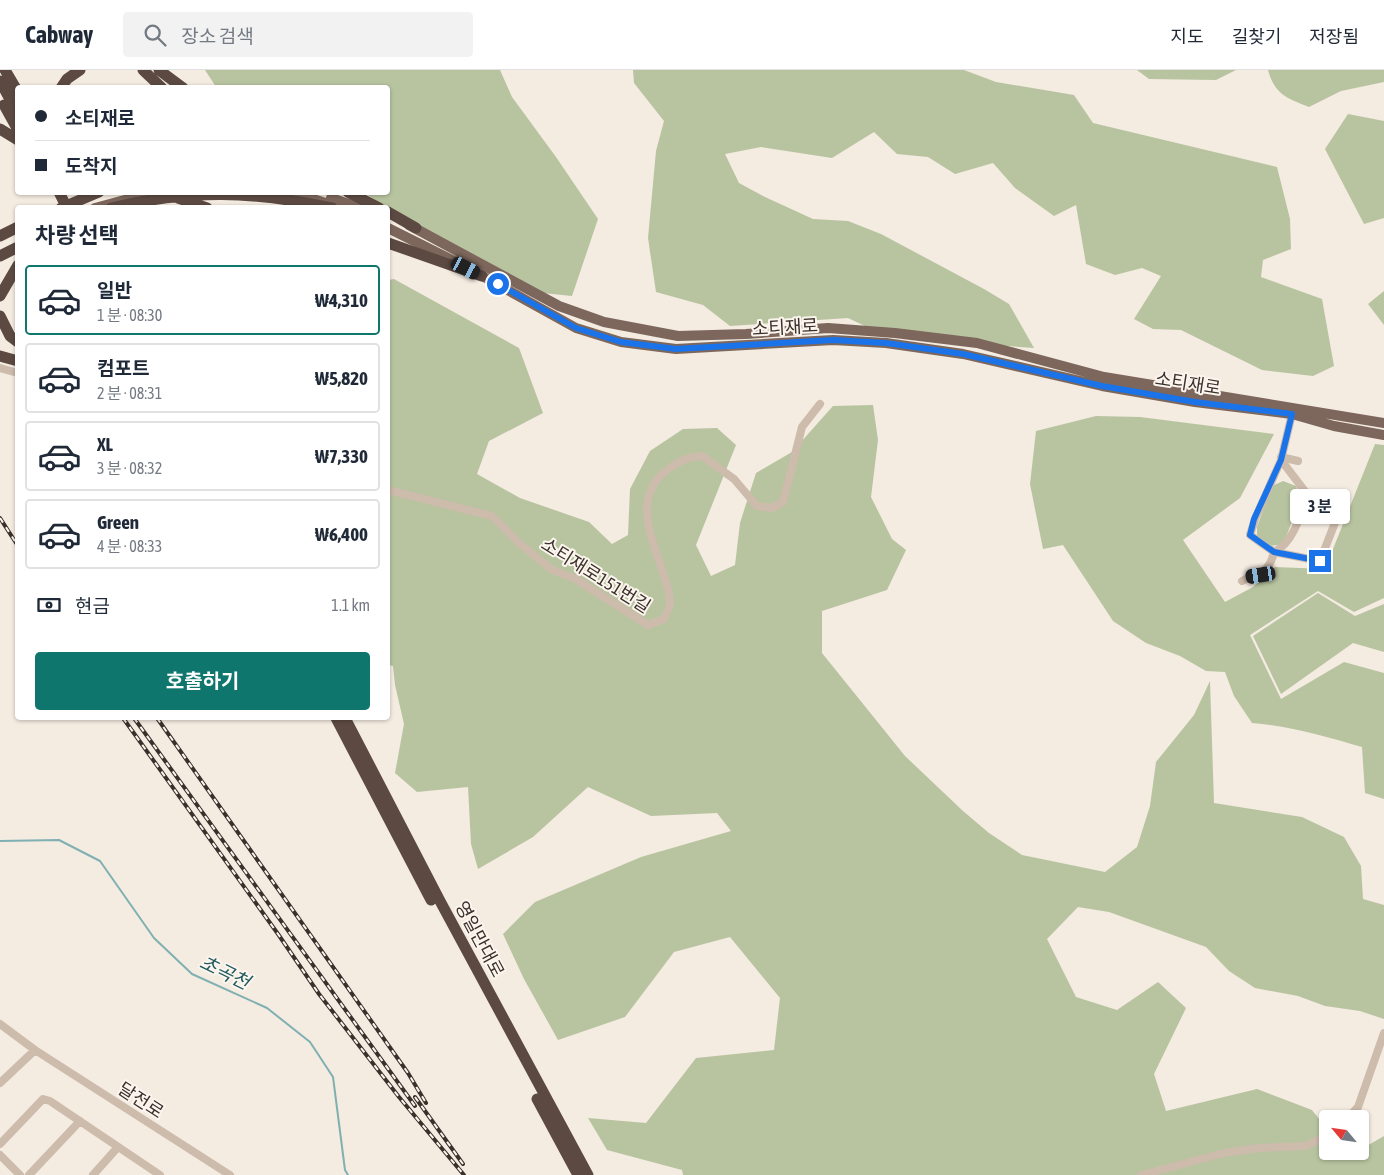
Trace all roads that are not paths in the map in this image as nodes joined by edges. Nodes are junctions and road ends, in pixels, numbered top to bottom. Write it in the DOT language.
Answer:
graph roads {
  1 [pos="5,70"];
  2 [pos="13,70"];
  3 [pos="80,70"];
  4 [pos="143,70"];
  5 [pos="159,70"];
  6 [pos="0,80"];
  7 [pos="21,85"];
  8 [pos="63,85"];
  9 [pos="159,85"];
  10 [pos="179,85"];
  11 [pos="15,87"];
  12 [pos="0,97"];
  13 [pos="15,108"];
  14 [pos="15,124"];
  15 [pos="0,129"];
  16 [pos="15,138"];
  17 [pos="88,195"];
  18 [pos="116,195"];
  19 [pos="159,195"];
  20 [pos="258,195"];
  21 [pos="296,195"];
  22 [pos="323,195"];
  23 [pos="354,195"];
  24 [pos="66,205"];
  25 [pos="84,205"];
  26 [pos="110,205"];
  27 [pos="122,205"];
  28 [pos="199,205"];
  29 [pos="315,205"];
  30 [pos="332,205"];
  31 [pos="352,205"];
  32 [pos="374,205"];
  33 [pos="390,213"];
  34 [pos="390,218"];
  35 [pos="15,224"];
  36 [pos="0,228"];
  37 [pos="15,228"];
  38 [pos="416,228"];
  39 [pos="390,229"];
  40 [pos="15,234"];
  41 [pos="0,236"];
  42 [pos="0,242"];
  43 [pos="15,243"];
  44 [pos="390,244"];
  45 [pos="15,248"];
  46 [pos="0,250"];
  47 [pos="0,256"];
  48 [pos="15,270"];
  49 [pos="482,276"];
  50 [pos="0,296"];
  51 [pos="0,316"];
  52 [pos="15,340"];
  53 [pos="0,356"];
  54 [pos="15,360"];
  55 [pos="0,368"];
  56 [pos="15,372"];
  57 [pos="820,404"];
  58 [pos="1292,414"];
  59 [pos="1384,423"];
  60 [pos="1384,435"];
  61 [pos="1281,458"];
  62 [pos="1298,461"];
  63 [pos="390,490"];
  64 [pos="1307,494"];
  65 [pos="1274,552"];
  66 [pos="1242,581"];
  67 [pos="337,720"];
  68 [pos="346,720"];
  69 [pos="0,1024"];
  70 [pos="0,1030"];
  71 [pos="1384,1033"];
  72 [pos="35,1050"];
  73 [pos="0,1083"];
  74 [pos="1356,1110"];
  75 [pos="80,1121"];
  76 [pos="1319,1140"];
  77 [pos="0,1144"];
  78 [pos="118,1147"];
  79 [pos="0,1155"];
  80 [pos="20,1175"];
  81 [pos="29,1175"];
  82 [pos="93,1175"];
  83 [pos="160,1175"];
  84 [pos="230,1175"];
  85 [pos="578,1175"];
  86 [pos="588,1175"];
  87 [pos="1141,1175"];
  1 -- 11 [label="highway"];
  2 -- 7 [label="highway"];
  3 -- 8 [label="highway"];
  4 -- 9 [label="highway"];
  5 -- 10 [label="highway"];
  6 -- 13 [label="highway"];
  12 -- 14 [label="highway"];
  15 -- 16 [label="highway"];
  17 -- 24 [label="highway"];
  18 -- 25 [label="main road"];
  19 -- 26 [label="main road"];
  19 -- 27 [label="highway"];
  19 -- 28 [label="highway"];
  20 -- 29 [label="highway"];
  21 -- 30 [label="main road"];
  22 -- 31 [label="main road"];
  23 -- 32 [label="highway"];
  33 -- 38 [label="highway"];
  34 -- 38 [label="main road, 소티재로"];
  35 -- 36 [label="highway"];
  37 -- 41 [label="highway"];
  38 -- 59 [label="main road, 소티재로"];
  39 -- 49 [label="main road, 소티재로"];
  40 -- 42 [label="main road"];
  43 -- 46 [label="main road"];
  44 -- 49 [label="highway"];
  45 -- 47 [label="highway"];
  48 -- 50 [label="highway"];
  49 -- 58 [label="main road, 소티재로"];
  51 -- 52 [label="highway"];
  53 -- 54 [label="highway"];
  55 -- 56 [label="street"];
  57 -- 63 [label="street, 소티재로151번길"];
  58 -- 60 [label="main road, 소티재로"];
  58 -- 61 [label="street"];
  61 -- 62 [label="street"];
  61 -- 64 [label="street"];
  61 -- 65 [label="street"];
  64 -- 65 [label="street"];
  64 -- 65 [label="street"];
  65 -- 66 [label="street"];
  67 -- 85 [label="highway, 영일만대로"];
  68 -- 86 [label="highway, 영일만대로"];
  69 -- 72 [label="street, 달전로"];
  70 -- 72 [label="street, 달전로"];
  71 -- 74 [label="street"];
  72 -- 73 [label="street"];
  72 -- 84 [label="street, 달전로"];
  75 -- 77 [label="street"];
  75 -- 78 [label="street"];
  75 -- 81 [label="street"];
  76 -- 87 [label="street"];
  78 -- 82 [label="street"];
  78 -- 83 [label="street"];
  79 -- 80 [label="street"];
}
